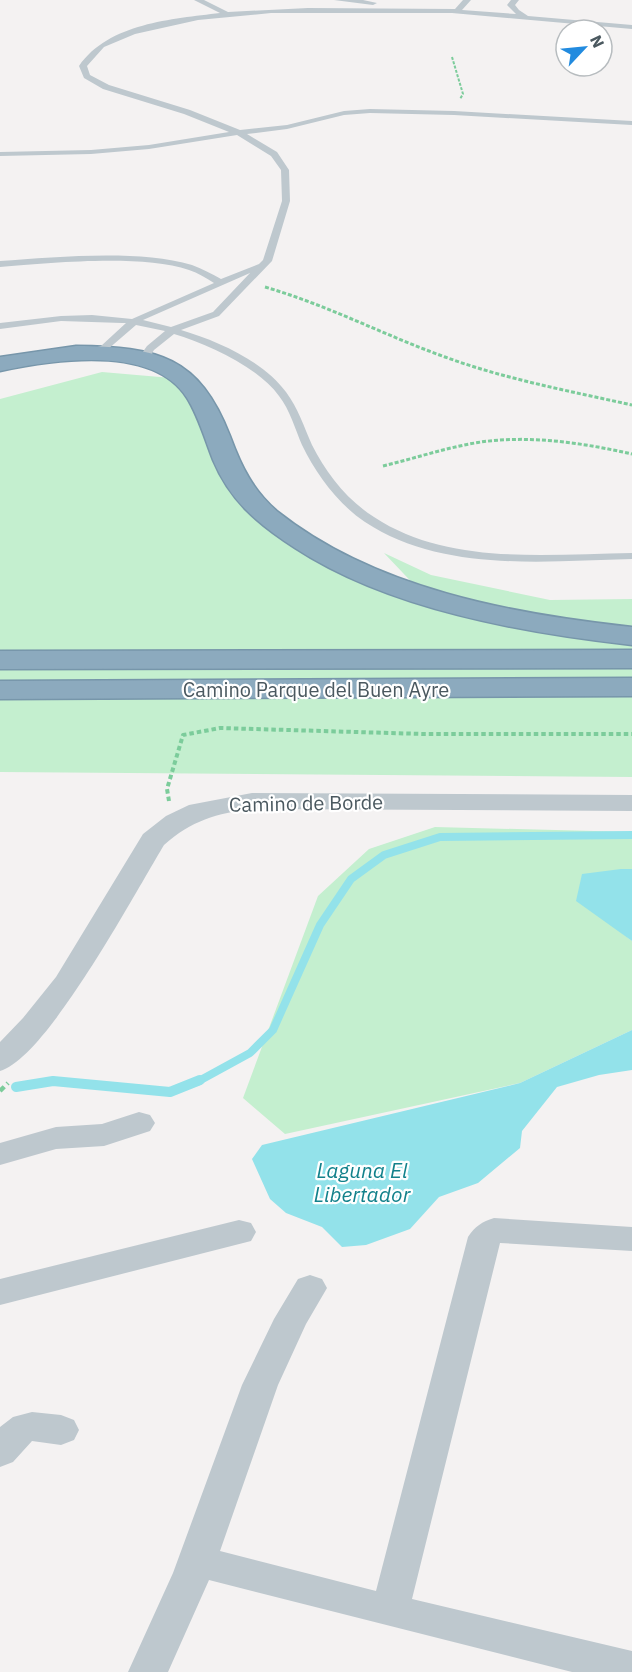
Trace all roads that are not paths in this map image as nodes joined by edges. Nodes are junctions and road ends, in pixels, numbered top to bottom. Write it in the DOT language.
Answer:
graph roads {
  1 [pos="198,0"];
  2 [pos="338,0"];
  3 [pos="467,0"];
  4 [pos="513,2"];
  5 [pos="457,11"];
  6 [pos="225,13"];
  7 [pos="474,13"];
  8 [pos="528,18"];
  9 [pos="632,27"];
  10 [pos="632,123"];
  11 [pos="237,132"];
  12 [pos="0,154"];
  13 [pos="267,261"];
  14 [pos="0,264"];
  15 [pos="221,283"];
  16 [pos="136,320"];
  17 [pos="0,326"];
  18 [pos="174,329"];
  19 [pos="85,353"];
  20 [pos="0,364"];
  21 [pos="154,364"];
  22 [pos="632,556"];
  23 [pos="632,636"];
  24 [pos="632,659"];
  25 [pos="0,660"];
  26 [pos="632,687"];
  27 [pos="0,690"];
  28 [pos="632,803"];
  29 [pos="4,1072"];
  30 [pos="139,1123"];
  31 [pos="0,1154"];
  32 [pos="239,1232"];
  33 [pos="632,1239"];
  34 [pos="310,1288"];
  35 [pos="0,1292"];
  36 [pos="61,1430"];
  37 [pos="0,1452"];
  38 [pos="197,1561"];
  39 [pos="390,1611"];
  40 [pos="632,1669"];
  41 [pos="148,1672"];
  1 -- 6 [label="lane"];
  2 -- 5 [label="lane"];
  3 -- 5 [label="lane"];
  4 -- 7 [label="lane"];
  4 -- 8 [label="lane"];
  5 -- 6 [label="lane"];
  5 -- 7 [label="lane"];
  6 -- 11 [label="lane"];
  7 -- 8 [label="lane"];
  8 -- 9 [label="lane"];
  10 -- 11 [label="lane"];
  11 -- 12 [label="lane"];
  11 -- 13 [label="lane"];
  13 -- 15 [label="lane"];
  13 -- 18 [label="lane"];
  14 -- 15 [label="lane"];
  15 -- 16 [label="lane"];
  16 -- 17 [label="lane"];
  16 -- 18 [label="lane"];
  16 -- 19 [label="lane"];
  18 -- 21 [label="lane"];
  18 -- 22 [label="lane"];
  19 -- 20 [label="highway"];
  19 -- 21 [label="highway"];
  21 -- 23 [label="highway"];
  24 -- 25 [label="highway, Camino Parque del Buen Ayre"];
  26 -- 27 [label="highway, Camino Parque del Buen Ayre"];
  28 -- 29 [label="street, Camino de Borde"];
  30 -- 31 [label="street"];
  32 -- 35 [label="street"];
  33 -- 39 [label="street"];
  34 -- 38 [label="street"];
  36 -- 37 [label="street"];
  38 -- 39 [label="street"];
  38 -- 41 [label="street"];
  39 -- 40 [label="street"];
}
